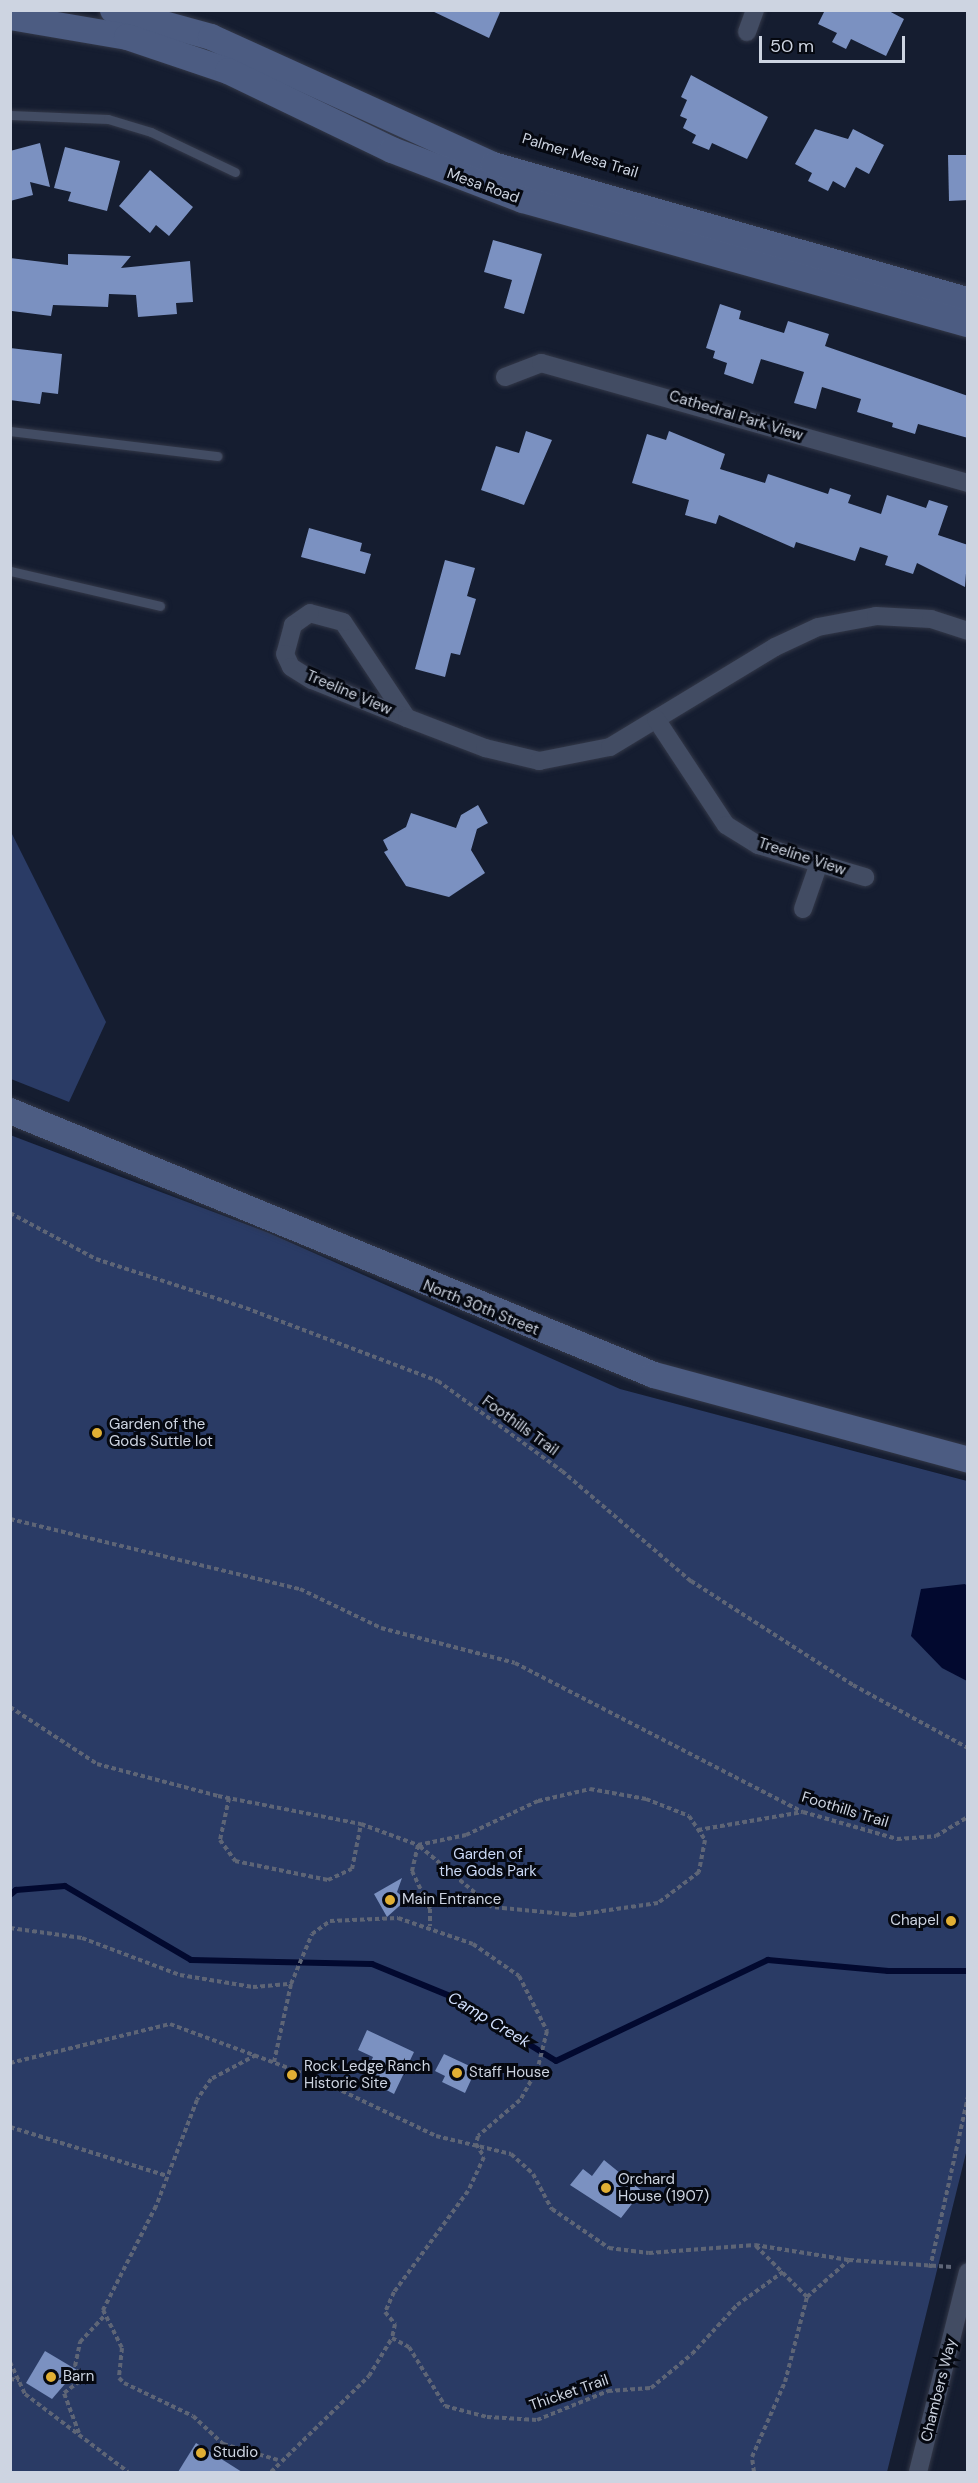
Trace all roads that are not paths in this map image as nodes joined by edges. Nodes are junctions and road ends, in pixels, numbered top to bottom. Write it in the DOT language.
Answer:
graph roads {
  1 [pos="113,10"];
  2 [pos="755,10"];
  3 [pos="10,17"];
  4 [pos="747,32"];
  5 [pos="10,115"];
  6 [pos="235,172"];
  7 [pos="968,300"];
  8 [pos="968,324"];
  9 [pos="505,377"];
  10 [pos="10,430"];
  11 [pos="217,456"];
  12 [pos="968,483"];
  13 [pos="10,571"];
  14 [pos="160,606"];
  15 [pos="968,631"];
  16 [pos="407,718"];
  17 [pos="656,719"];
  18 [pos="819,863"];
  19 [pos="865,877"];
  20 [pos="803,909"];
  21 [pos="10,1112"];
  22 [pos="968,1460"];
  23 [pos="963,2269"];
  24 [pos="959,2342"];
  25 [pos="918,2472"];
  1 -- 7 [label="main road, Mesa Road"];
  2 -- 4 [label="street"];
  3 -- 8 [label="main road, Mesa Road"];
  5 -- 6 [label="lane"];
  9 -- 12 [label="street, Cathedral Park View"];
  10 -- 11 [label="lane"];
  13 -- 14 [label="lane"];
  15 -- 17 [label="street, Treeline View"];
  16 -- 16 [label="street, Treeline View"];
  16 -- 17 [label="street, Treeline View"];
  17 -- 18 [label="street, Treeline View"];
  18 -- 19 [label="street, Treeline View"];
  18 -- 20 [label="street"];
  21 -- 22 [label="main road, North 30th Street"];
  23 -- 24 [label="street, Chambers Way"];
  24 -- 25 [label="street, Chambers Way"];
}
